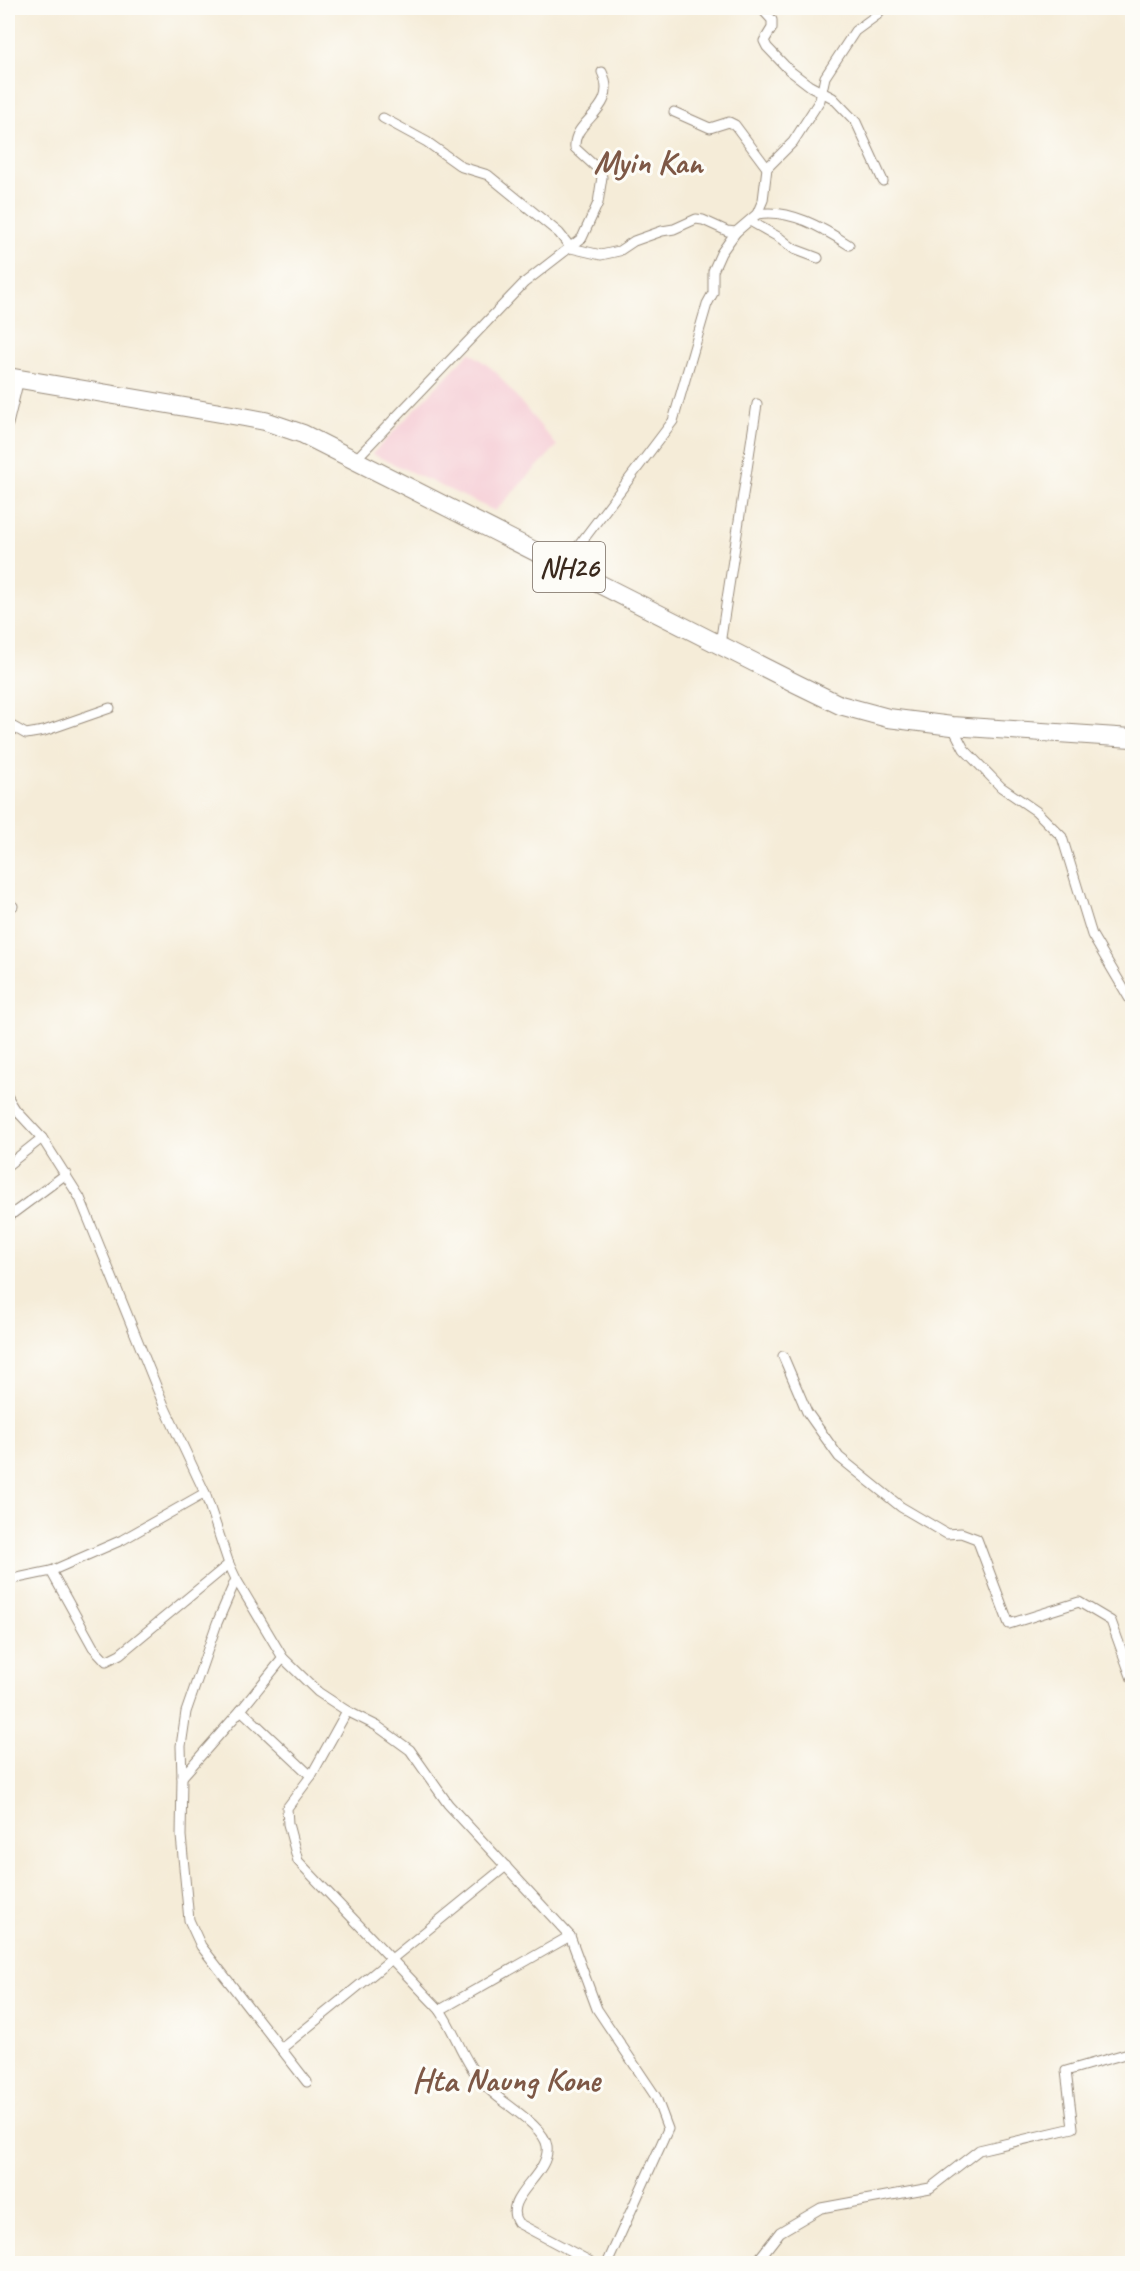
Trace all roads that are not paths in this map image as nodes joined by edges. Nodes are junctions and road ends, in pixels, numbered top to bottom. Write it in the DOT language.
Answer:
graph roads {
  1 [pos="761,8"];
  2 [pos="882,8"];
  3 [pos="602,72"];
  4 [pos="822,91"];
  5 [pos="674,112"];
  6 [pos="383,118"];
  7 [pos="767,168"];
  8 [pos="883,181"];
  9 [pos="754,217"];
  10 [pos="736,232"];
  11 [pos="849,244"];
  12 [pos="571,248"];
  13 [pos="818,258"];
  14 [pos="13,378"];
  15 [pos="757,404"];
  16 [pos="8,424"];
  17 [pos="356,460"];
  18 [pos="564,565"];
  19 [pos="720,644"];
  20 [pos="110,708"];
  21 [pos="8,724"];
  22 [pos="952,726"];
  23 [pos="1132,738"];
  24 [pos="1132,1003"];
  25 [pos="8,1096"];
  26 [pos="16,1110"];
  27 [pos="8,1117"];
  28 [pos="42,1138"];
  29 [pos="8,1165"];
  30 [pos="66,1174"];
  31 [pos="8,1216"];
  32 [pos="783,1356"];
  33 [pos="205,1493"];
  34 [pos="229,1564"];
  35 [pos="51,1571"];
  36 [pos="236,1579"];
  37 [pos="8,1580"];
  38 [pos="283,1658"];
  39 [pos="1132,1679"];
  40 [pos="241,1710"];
  41 [pos="347,1712"];
  42 [pos="311,1776"];
  43 [pos="182,1777"];
  44 [pos="506,1866"];
  45 [pos="570,1936"];
  46 [pos="392,1959"];
  47 [pos="440,2010"];
  48 [pos="281,2049"];
  49 [pos="1132,2052"];
  50 [pos="307,2082"];
  51 [pos="595,2264"];
  52 [pos="607,2264"];
  53 [pos="755,2264"];
  1 -- 4 [label="street"];
  2 -- 4 [label="street"];
  3 -- 12 [label="street"];
  4 -- 7 [label="street"];
  4 -- 8 [label="street"];
  5 -- 7 [label="street"];
  6 -- 12 [label="street"];
  7 -- 9 [label="street"];
  9 -- 10 [label="street"];
  9 -- 11 [label="street"];
  9 -- 13 [label="street"];
  10 -- 12 [label="street"];
  10 -- 18 [label="street"];
  12 -- 17 [label="street"];
  14 -- 16 [label="street"];
  14 -- 17 [label="highway, NH26"];
  15 -- 19 [label="street"];
  17 -- 18 [label="highway, NH26"];
  18 -- 19 [label="highway, NH26"];
  19 -- 22 [label="highway, NH26"];
  20 -- 21 [label="street"];
  22 -- 23 [label="highway, NH26"];
  22 -- 24 [label="street"];
  25 -- 26 [label="street"];
  26 -- 27 [label="street"];
  26 -- 28 [label="street"];
  28 -- 29 [label="street"];
  28 -- 30 [label="street"];
  30 -- 31 [label="street"];
  30 -- 33 [label="street"];
  32 -- 39 [label="street"];
  33 -- 34 [label="street"];
  33 -- 35 [label="street"];
  34 -- 35 [label="street"];
  34 -- 36 [label="street"];
  35 -- 37 [label="street"];
  36 -- 38 [label="street"];
  36 -- 43 [label="street"];
  38 -- 40 [label="street"];
  38 -- 41 [label="street"];
  40 -- 42 [label="street"];
  40 -- 43 [label="street"];
  41 -- 42 [label="street"];
  41 -- 44 [label="street"];
  42 -- 46 [label="street"];
  43 -- 48 [label="street"];
  44 -- 45 [label="street"];
  44 -- 46 [label="street"];
  45 -- 47 [label="street"];
  45 -- 52 [label="street"];
  46 -- 47 [label="street"];
  46 -- 48 [label="street"];
  47 -- 51 [label="street"];
  48 -- 50 [label="street"];
  49 -- 53 [label="street"];
}
